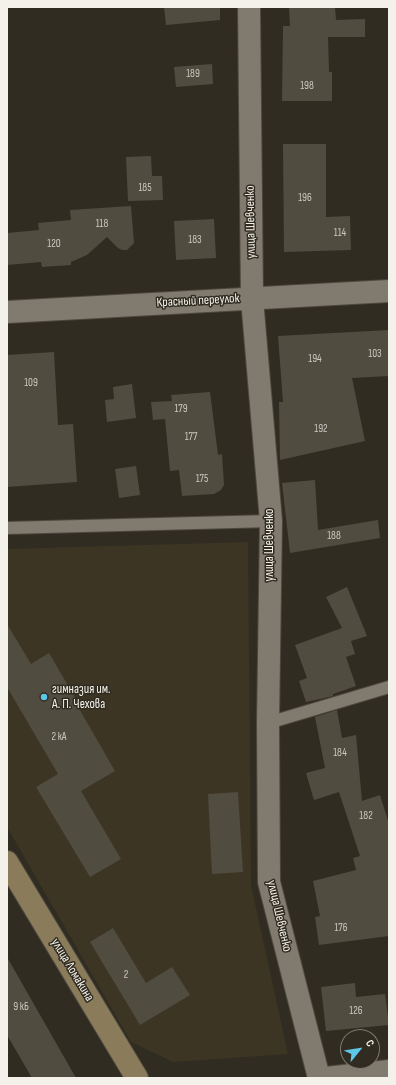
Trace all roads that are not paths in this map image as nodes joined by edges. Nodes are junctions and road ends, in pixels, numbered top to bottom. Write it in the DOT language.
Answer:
graph roads {
  1 [pos="249,7"];
  2 [pos="389,291"];
  3 [pos="252,299"];
  4 [pos="7,312"];
  5 [pos="271,521"];
  6 [pos="7,528"];
  7 [pos="389,687"];
  8 [pos="268,723"];
  9 [pos="7,862"];
  10 [pos="389,1071"];
  11 [pos="137,1078"];
  12 [pos="319,1078"];
  13 [pos="326,1078"];
  1 -- 3 [label="street, улица Шевченко"];
  2 -- 3 [label="street, Красный переулок"];
  3 -- 4 [label="street, Красный переулок"];
  3 -- 5 [label="street, улица Шевченко"];
  5 -- 6 [label="lane"];
  5 -- 8 [label="street, улица Шевченко"];
  7 -- 8 [label="lane"];
  8 -- 12 [label="street, улица Шевченко"];
  9 -- 11 [label="street, улица Ломакина"];
  10 -- 13 [label="street"];
}
